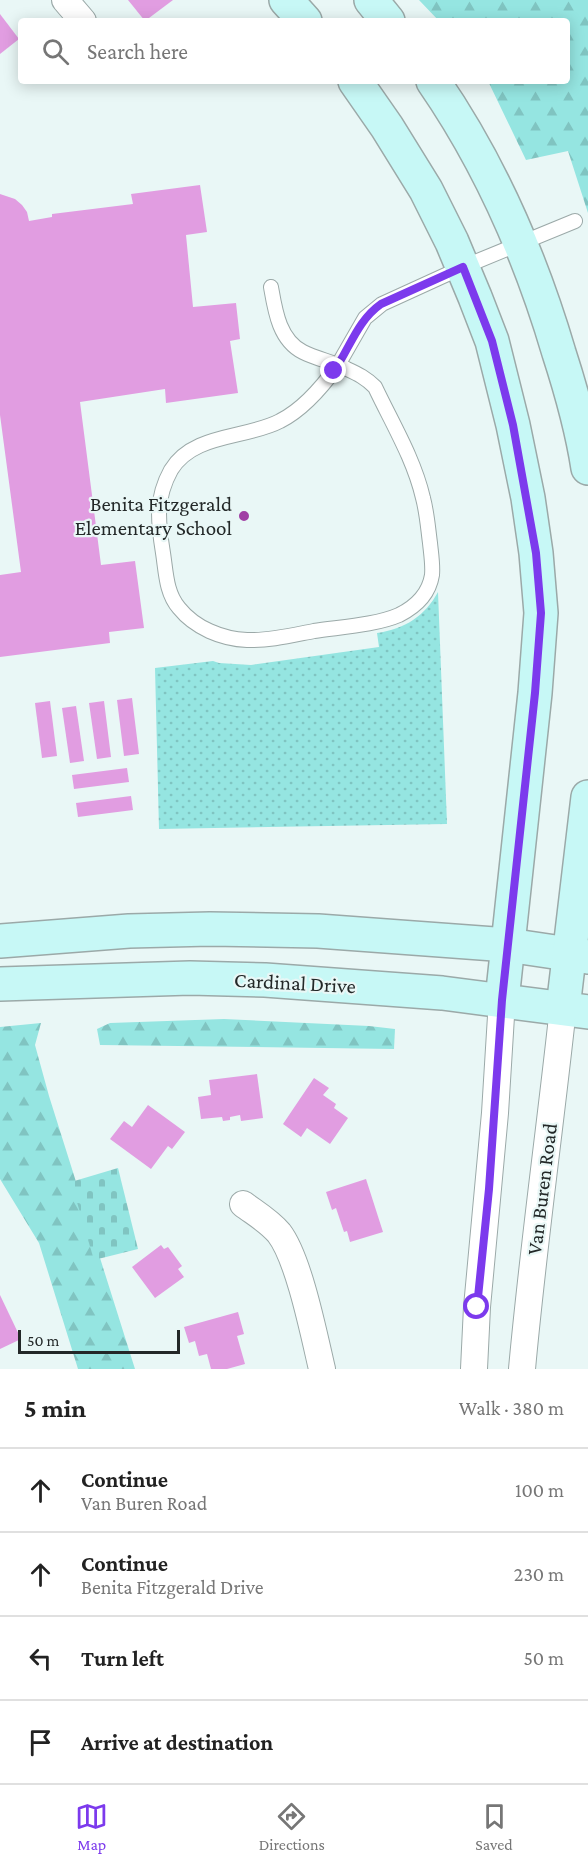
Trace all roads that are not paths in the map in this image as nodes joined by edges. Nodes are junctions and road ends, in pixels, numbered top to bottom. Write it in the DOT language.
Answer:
graph roads {
  1 [pos="65,0"];
  2 [pos="286,0"];
  3 [pos="371,0"];
  4 [pos="80,18"];
  5 [pos="302,18"];
  6 [pos="386,18"];
  7 [pos="357,84"];
  8 [pos="435,84"];
  9 [pos="575,221"];
  10 [pos="521,243"];
  11 [pos="463,267"];
  12 [pos="271,286"];
  13 [pos="338,365"];
  14 [pos="588,468"];
  15 [pos="588,797"];
  16 [pos="0,941"];
  17 [pos="508,945"];
  18 [pos="578,955"];
  19 [pos="0,984"];
  20 [pos="502,1000"];
  21 [pos="575,1010"];
  22 [pos="243,1204"];
  23 [pos="322,1369"];
  24 [pos="474,1369"];
  25 [pos="522,1369"];
  1 -- 4 [label="street"];
  2 -- 5 [label="main road"];
  3 -- 6 [label="main road"];
  7 -- 11 [label="main road"];
  8 -- 10 [label="main road"];
  9 -- 10 [label="lane"];
  10 -- 11 [label="lane"];
  10 -- 14 [label="main road"];
  11 -- 13 [label="lane"];
  11 -- 17 [label="main road"];
  12 -- 13 [label="lane"];
  13 -- 13 [label="lane"];
  15 -- 18 [label="main road"];
  16 -- 17 [label="main road"];
  17 -- 18 [label="main road"];
  17 -- 20 [label="main road"];
  18 -- 21 [label="main road"];
  19 -- 20 [label="main road, Cardinal Drive"];
  20 -- 21 [label="main road, Cardinal Drive"];
  20 -- 24 [label="street"];
  21 -- 25 [label="street, Van Buren Road"];
  22 -- 23 [label="street"];
}
